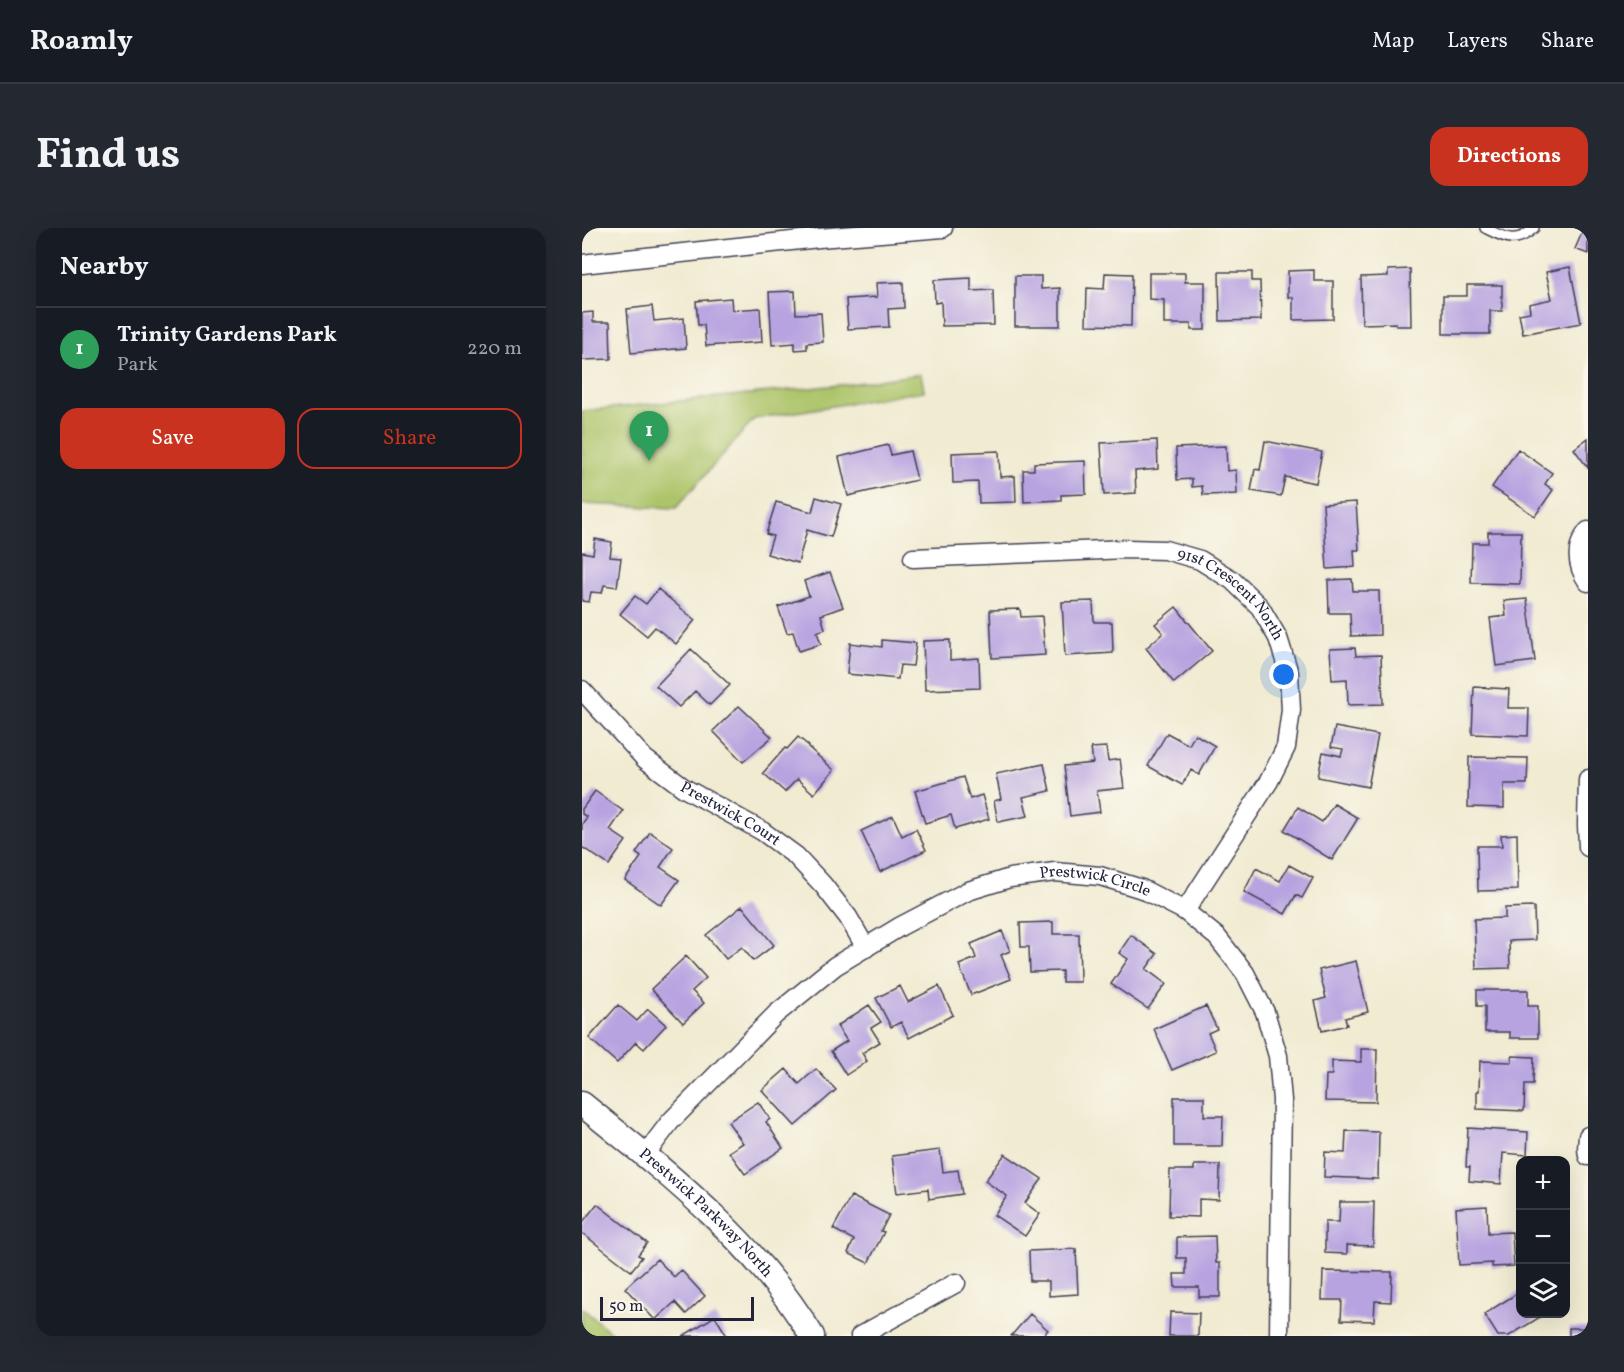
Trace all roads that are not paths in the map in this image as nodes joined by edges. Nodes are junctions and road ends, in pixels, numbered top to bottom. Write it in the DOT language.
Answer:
graph roads {
  1 [pos="932,228"];
  2 [pos="943,228"];
  3 [pos="1485,228"];
  4 [pos="1534,228"];
  5 [pos="582,264"];
  6 [pos="1588,531"];
  7 [pos="913,558"];
  8 [pos="1588,582"];
  9 [pos="582,690"];
  10 [pos="1588,779"];
  11 [pos="1588,847"];
  12 [pos="1185,911"];
  13 [pos="866,948"];
  14 [pos="582,1104"];
  15 [pos="1588,1136"];
  16 [pos="645,1155"];
  17 [pos="1588,1156"];
  18 [pos="956,1283"];
  19 [pos="812,1336"];
  20 [pos="860,1336"];
  21 [pos="1279,1336"];
  1 -- 2 [label="street"];
  1 -- 5 [label="street"];
  3 -- 4 [label="lane"];
  6 -- 8 [label="street"];
  7 -- 12 [label="street, 91st Crescent North"];
  9 -- 13 [label="street, Prestwick Court"];
  10 -- 11 [label="street"];
  12 -- 13 [label="street, Prestwick Circle"];
  12 -- 21 [label="street, Prestwick Circle"];
  13 -- 16 [label="street, Prestwick Circle"];
  14 -- 16 [label="street, Prestwick Parkway North"];
  15 -- 17 [label="street"];
  16 -- 19 [label="street, Prestwick Parkway North"];
  18 -- 20 [label="street"];
}
